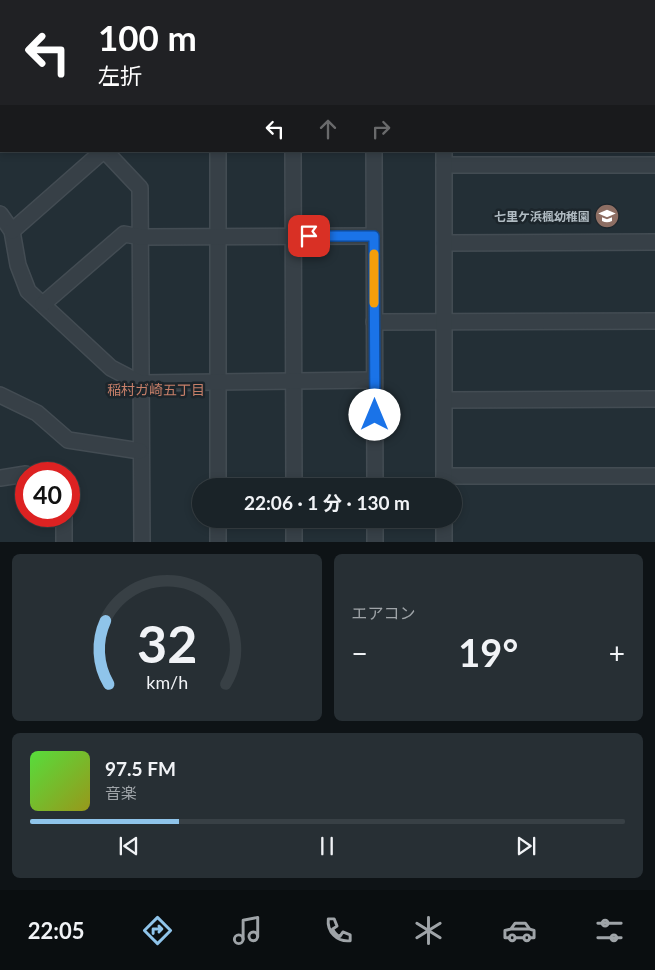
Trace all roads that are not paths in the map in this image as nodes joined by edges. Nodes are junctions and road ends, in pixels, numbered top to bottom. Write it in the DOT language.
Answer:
graph roads {
  1 [pos="103,152"];
  2 [pos="105,152"];
  3 [pos="218,152"];
  4 [pos="293,152"];
  5 [pos="374,152"];
  6 [pos="444,158"];
  7 [pos="655,165"];
  8 [pos="0,214"];
  9 [pos="12,231"];
  10 [pos="293,236"];
  11 [pos="374,236"];
  12 [pos="141,237"];
  13 [pos="218,237"];
  14 [pos="655,242"];
  15 [pos="444,244"];
  16 [pos="43,304"];
  17 [pos="444,321"];
  18 [pos="655,321"];
  19 [pos="374,322"];
  20 [pos="374,380"];
  21 [pos="294,381"];
  22 [pos="218,382"];
  23 [pos="140,383"];
  24 [pos="0,395"];
  25 [pos="655,399"];
  26 [pos="444,400"];
  27 [pos="140,451"];
  28 [pos="15,476"];
  29 [pos="655,476"];
  30 [pos="0,478"];
  31 [pos="218,478"];
  32 [pos="294,478"];
  33 [pos="375,478"];
  34 [pos="444,478"];
  35 [pos="462,481"];
  36 [pos="64,527"];
  37 [pos="218,528"];
  38 [pos="294,528"];
  39 [pos="375,528"];
  40 [pos="444,528"];
  41 [pos="64,542"];
  42 [pos="142,542"];
  43 [pos="218,542"];
  44 [pos="294,542"];
  45 [pos="375,542"];
  46 [pos="444,542"];
  1 -- 9 [label="street"];
  2 -- 12 [label="street"];
  3 -- 13 [label="street"];
  4 -- 10 [label="street"];
  5 -- 11 [label="street"];
  6 -- 7 [label="street"];
  6 -- 15 [label="street"];
  8 -- 9 [label="street"];
  9 -- 16 [label="street"];
  10 -- 11 [label="street"];
  10 -- 13 [label="street"];
  10 -- 21 [label="street"];
  11 -- 19 [label="street"];
  12 -- 13 [label="street"];
  12 -- 16 [label="street"];
  12 -- 23 [label="street"];
  13 -- 22 [label="street"];
  14 -- 15 [label="street"];
  15 -- 17 [label="street"];
  16 -- 23 [label="street"];
  17 -- 18 [label="street"];
  17 -- 19 [label="street"];
  17 -- 26 [label="street"];
  19 -- 20 [label="street"];
  20 -- 21 [label="street"];
  20 -- 33 [label="street"];
  21 -- 22 [label="street"];
  21 -- 32 [label="street"];
  22 -- 23 [label="street"];
  22 -- 31 [label="street"];
  23 -- 27 [label="street"];
  24 -- 27 [label="street"];
  25 -- 26 [label="street"];
  26 -- 34 [label="street"];
  27 -- 42 [label="street"];
  28 -- 30 [label="street"];
  29 -- 35 [label="street"];
  36 -- 41 [label="street"];
  37 -- 43 [label="street"];
  38 -- 44 [label="street"];
  39 -- 45 [label="street"];
  40 -- 46 [label="street"];
}
